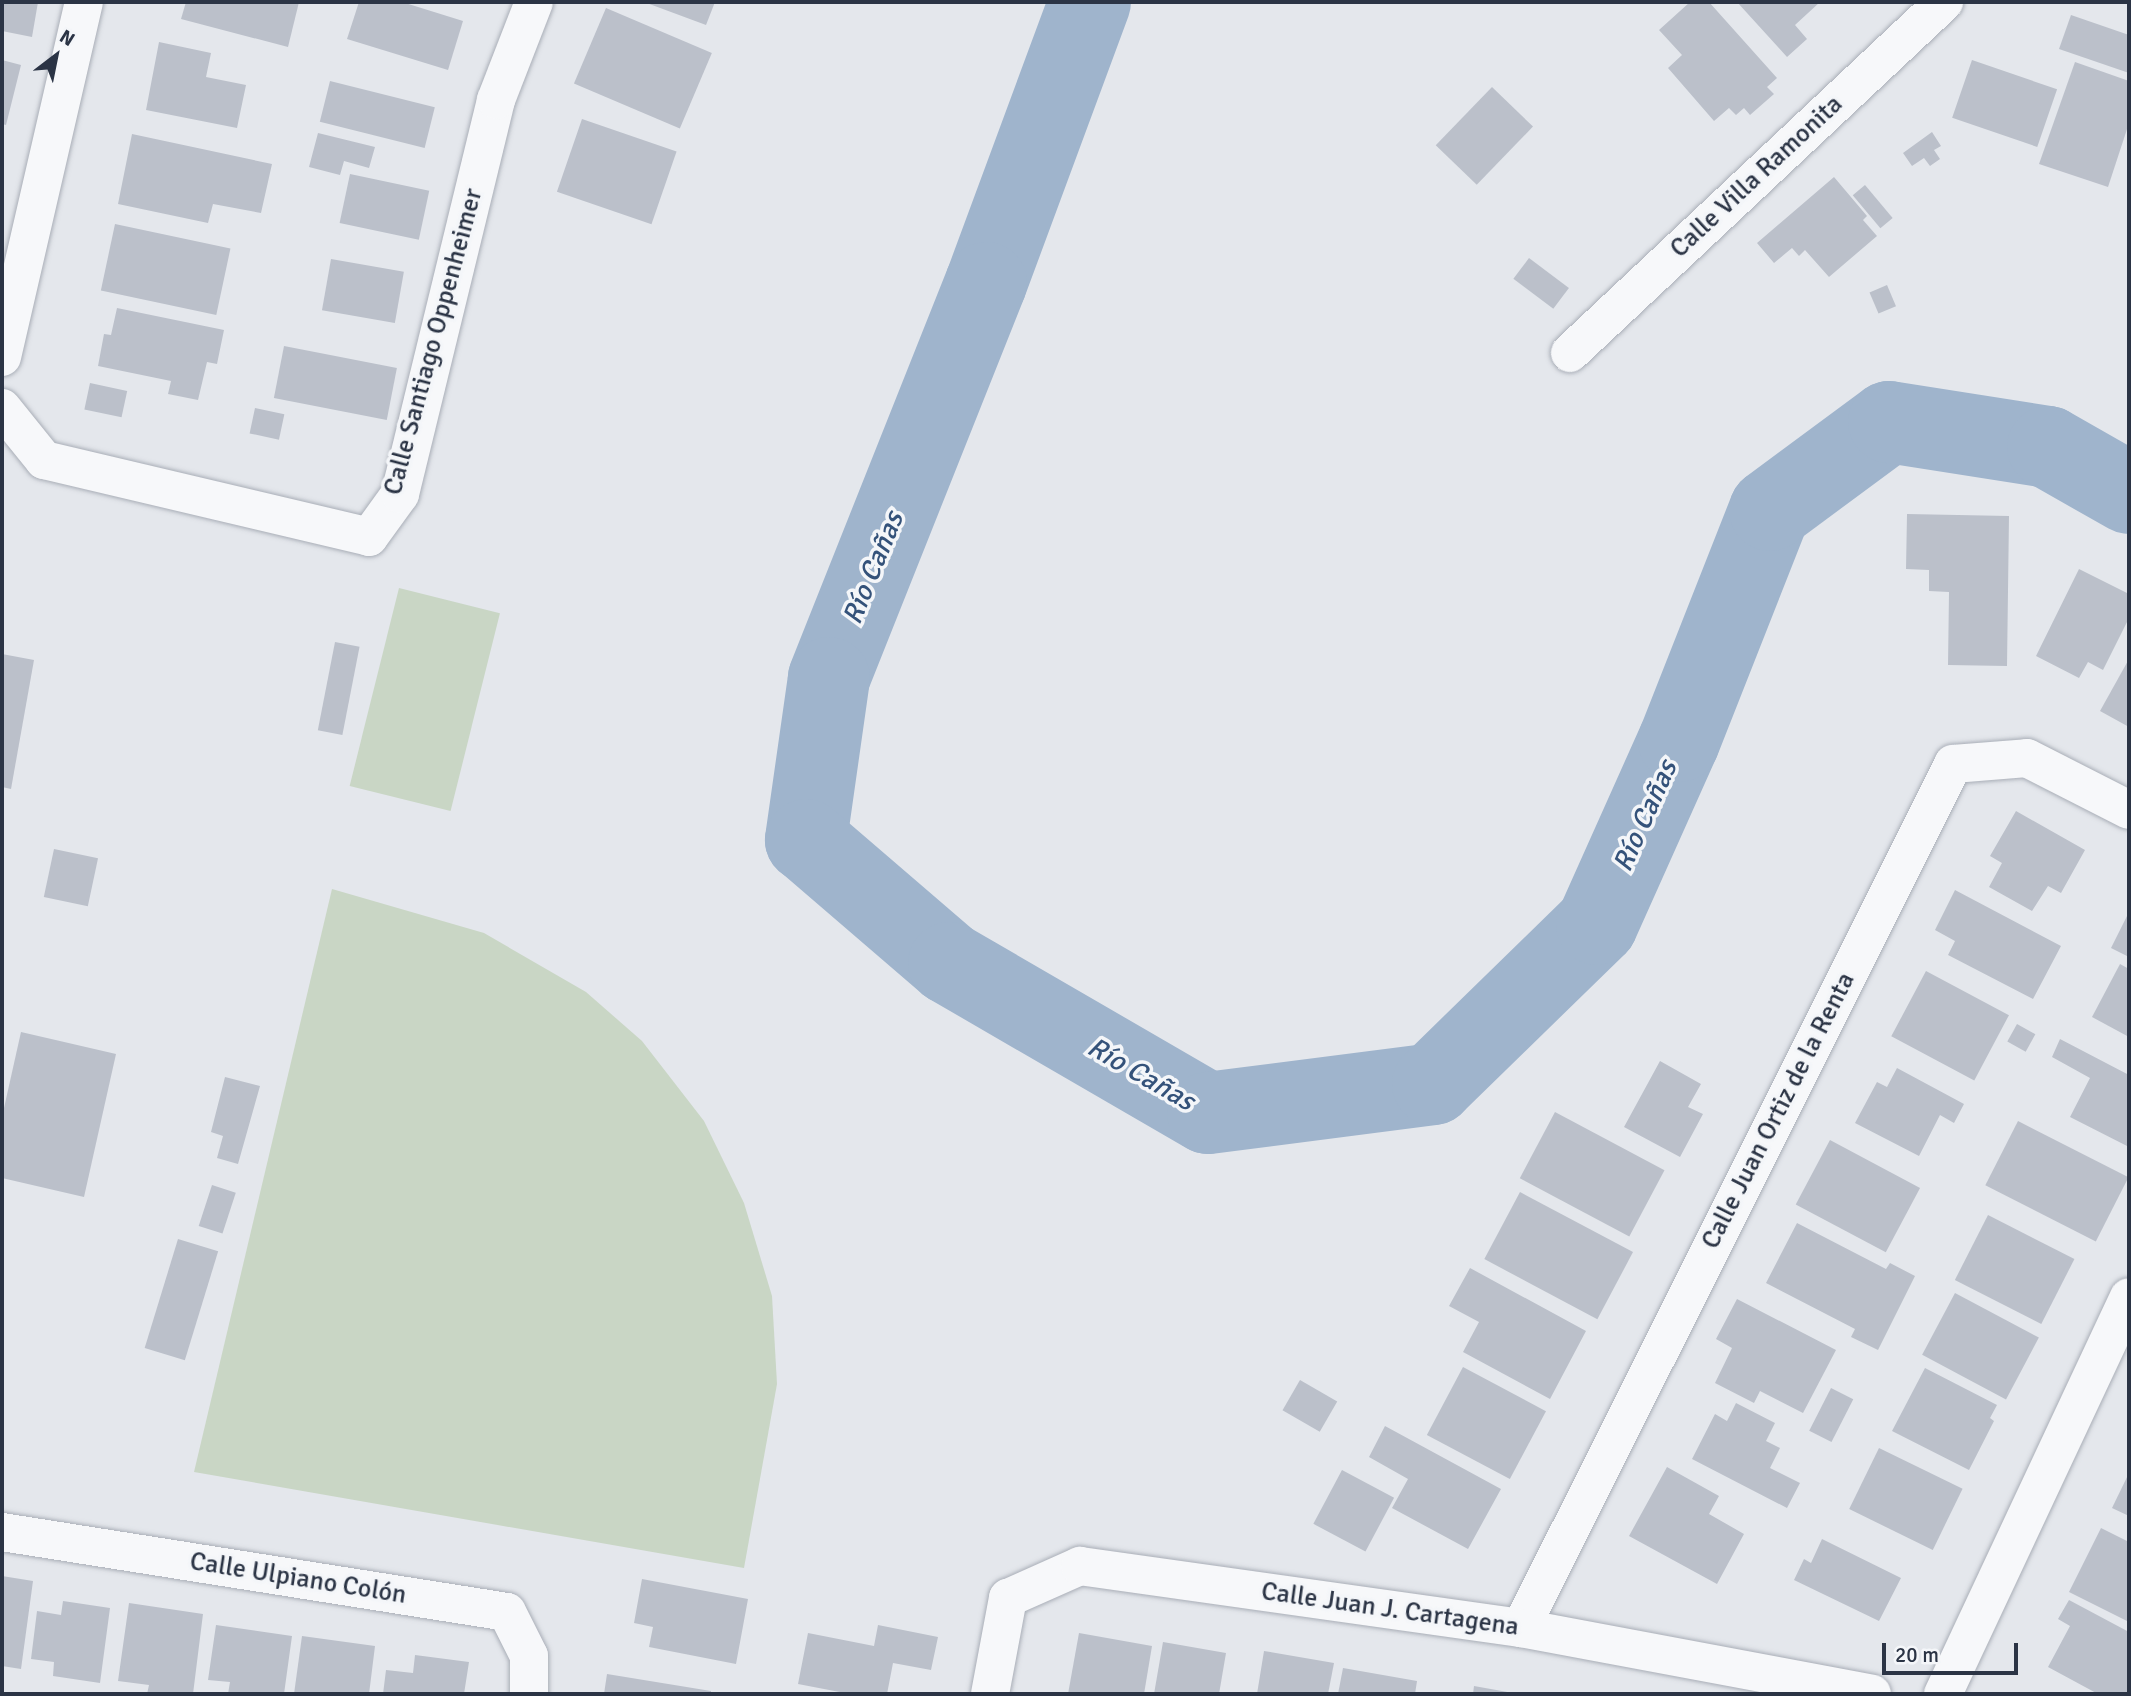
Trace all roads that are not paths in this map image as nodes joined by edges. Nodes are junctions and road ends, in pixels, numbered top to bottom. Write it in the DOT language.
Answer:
graph roads {
  1 [pos="84,2"];
  2 [pos="534,2"];
  3 [pos="1944,2"];
  4 [pos="1570,353"];
  5 [pos="2,357"];
  6 [pos="2,408"];
  7 [pos="2129,810"];
  8 [pos="2129,1297"];
  9 [pos="2,1532"];
  10 [pos="1521,1628"];
  11 [pos="529,1694"];
  12 [pos="990,1694"];
  13 [pos="1872,1694"];
  14 [pos="1943,1694"];
  1 -- 5 [label="street"];
  2 -- 6 [label="street, Calle Santiago Oppenheimer"];
  3 -- 4 [label="street, Calle Villa Ramonita"];
  7 -- 10 [label="street, Calle Juan Ortiz de la Renta"];
  8 -- 14 [label="street"];
  9 -- 11 [label="street, Calle Ulpiano Colón"];
  10 -- 12 [label="street, Calle Juan J. Cartagena"];
  10 -- 13 [label="street, Calle Juan J. Cartagena"];
}
